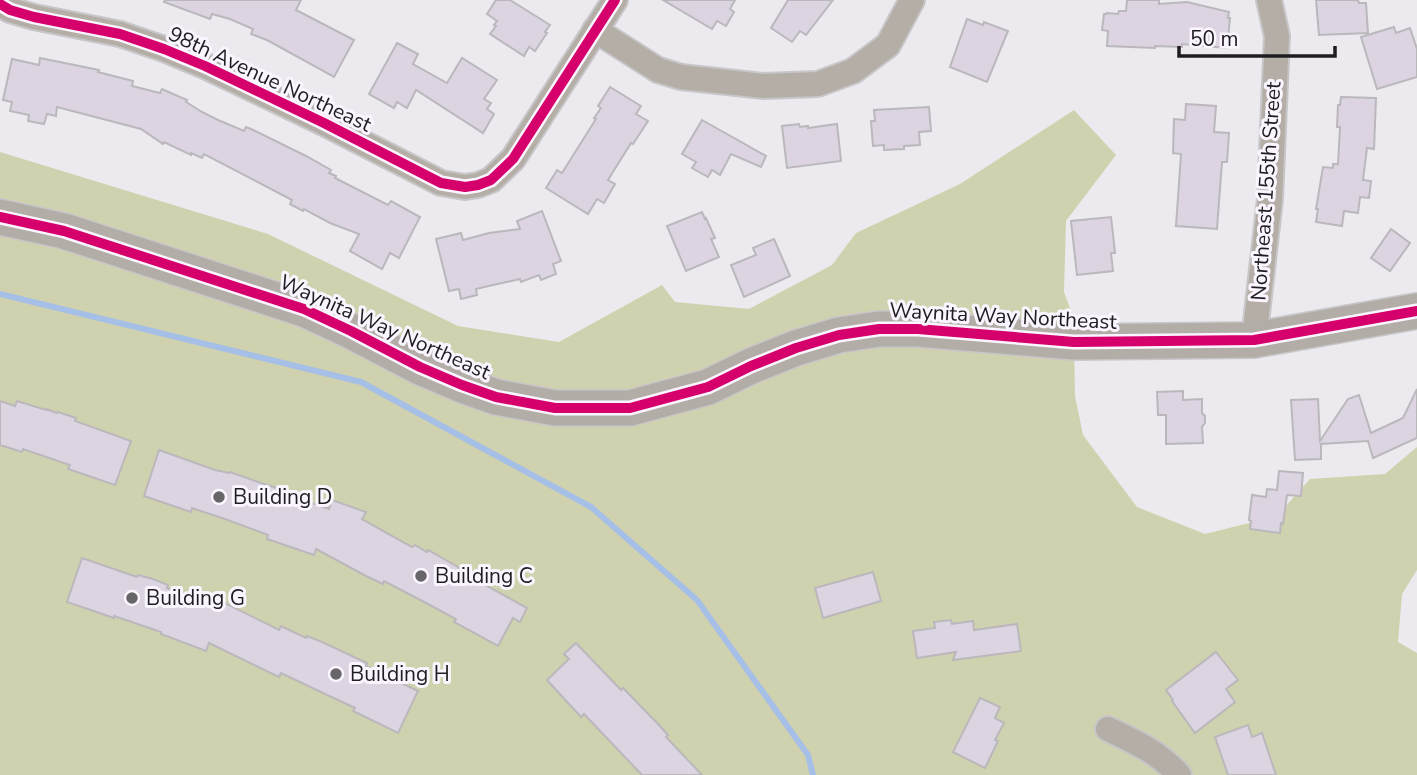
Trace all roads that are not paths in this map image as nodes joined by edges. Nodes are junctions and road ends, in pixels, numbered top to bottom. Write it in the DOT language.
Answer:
graph roads {
  1 [pos="615,0"];
  2 [pos="912,0"];
  3 [pos="1269,0"];
  4 [pos="0,4"];
  5 [pos="596,30"];
  6 [pos="0,216"];
  7 [pos="1417,310"];
  8 [pos="1254,340"];
  9 [pos="1108,729"];
  10 [pos="1180,775"];
  1 -- 5 [label="street"];
  2 -- 5 [label="street"];
  3 -- 8 [label="street, Northeast 155th Street"];
  4 -- 5 [label="street, 98th Avenue Northeast"];
  6 -- 8 [label="main road, Waynita Way Northeast"];
  7 -- 8 [label="main road, Waynita Way Northeast"];
  9 -- 10 [label="street"];
}
